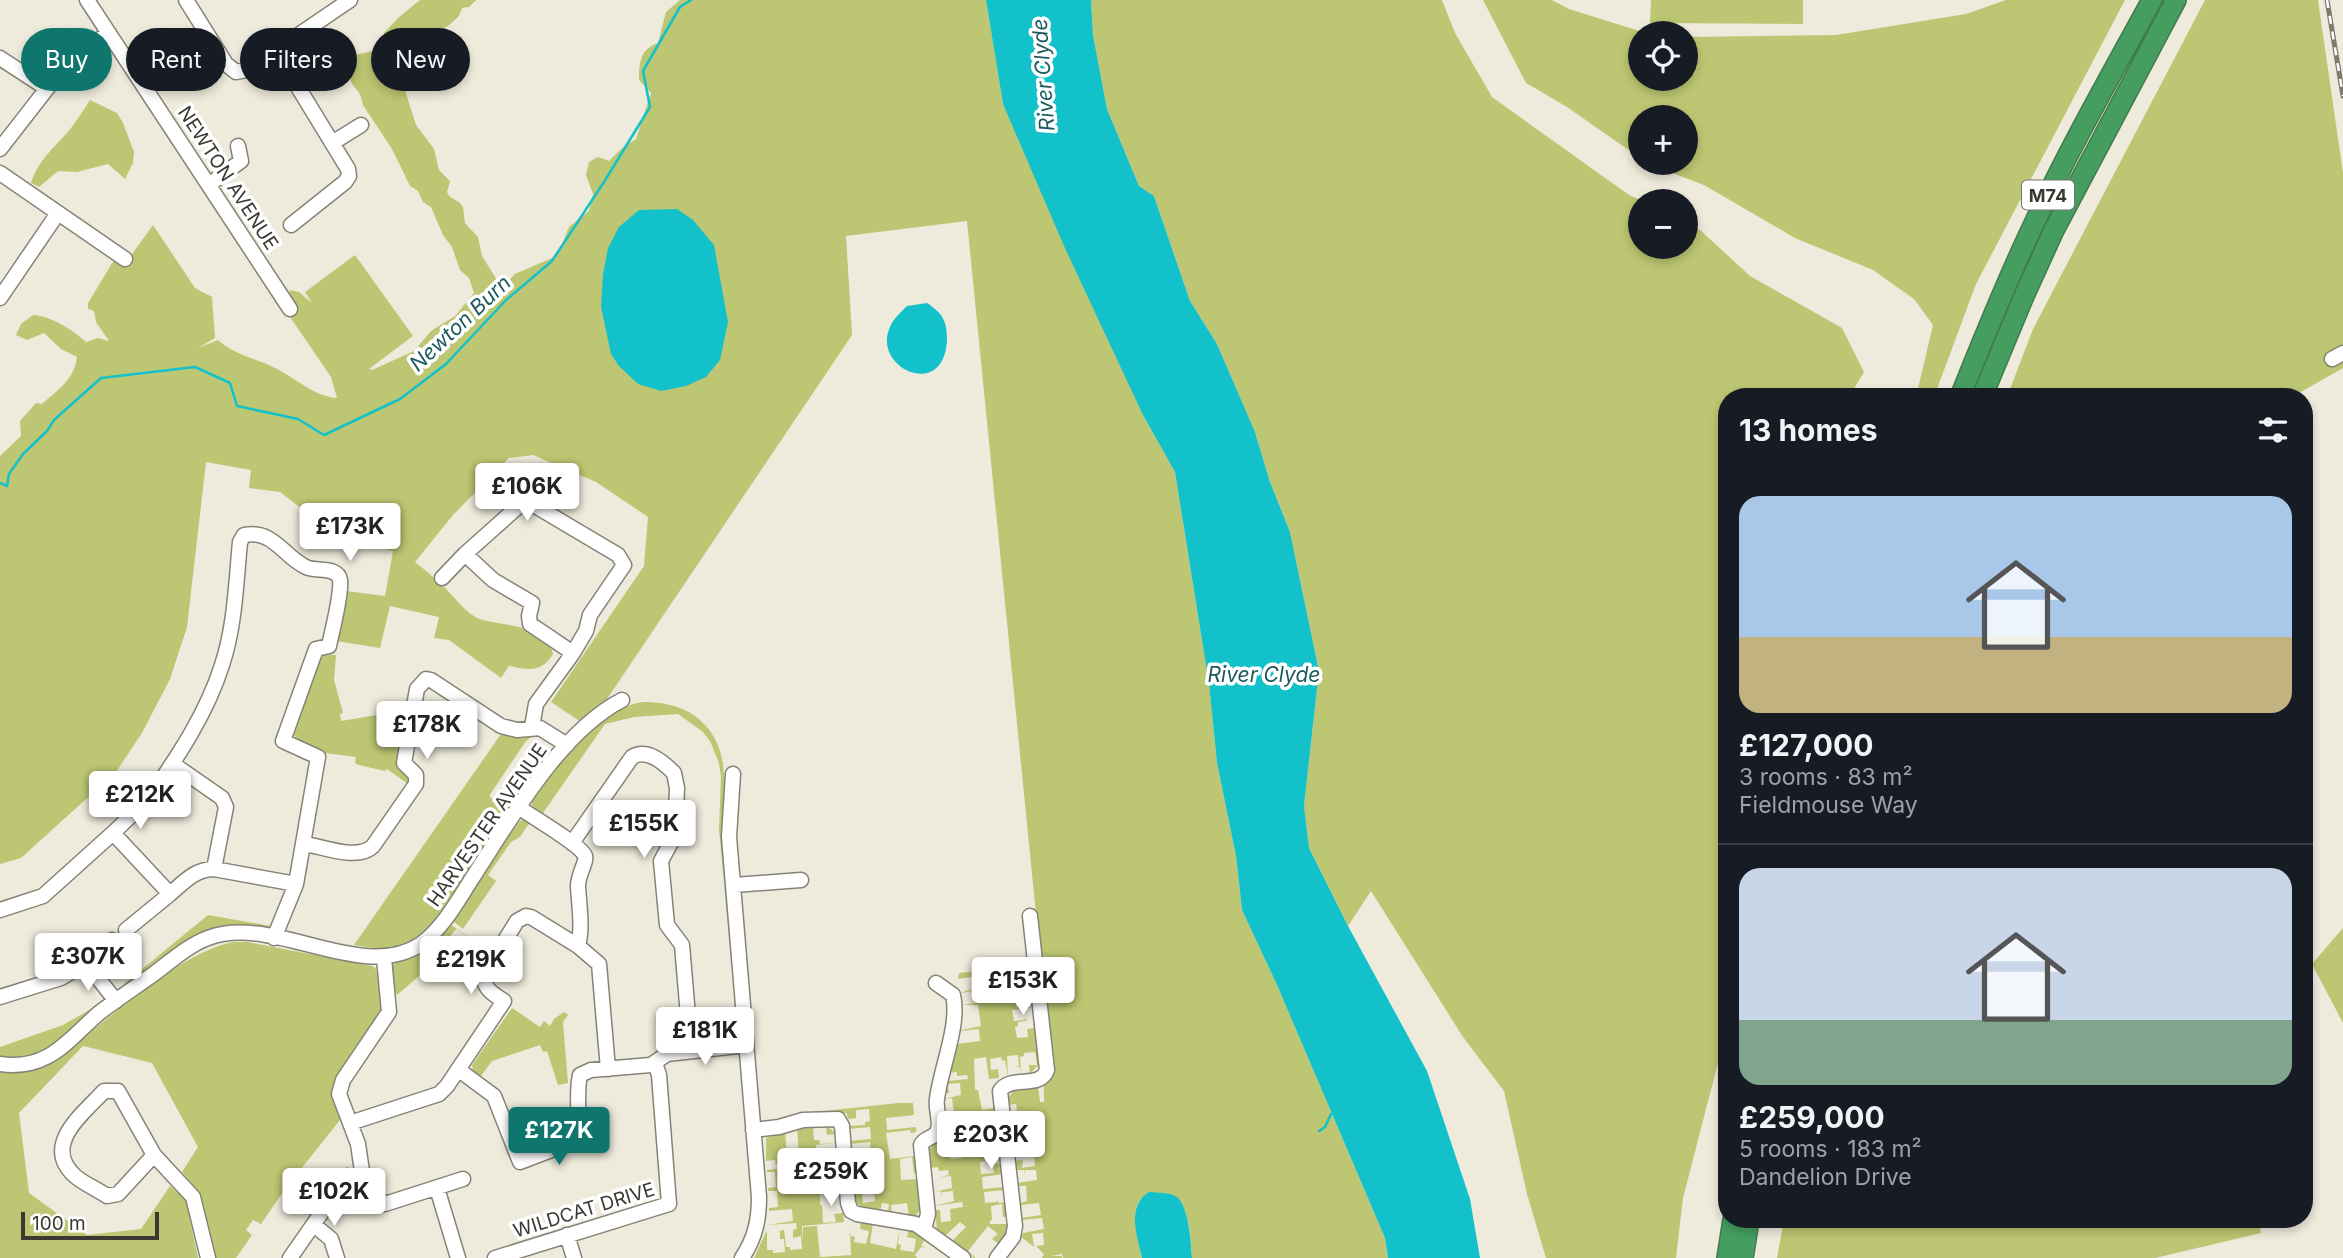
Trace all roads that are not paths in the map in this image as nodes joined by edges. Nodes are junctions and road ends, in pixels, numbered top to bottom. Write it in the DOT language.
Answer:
graph roads {
  1 [pos="87,0"];
  2 [pos="186,0"];
  3 [pos="350,0"];
  4 [pos="2152,0"];
  5 [pos="2176,0"];
  6 [pos="2189,0"];
  7 [pos="106,28"];
  8 [pos="309,28"];
  9 [pos="112,37"];
  10 [pos="0,58"];
  11 [pos="240,71"];
  12 [pos="21,72"];
  13 [pos="44,91"];
  14 [pos="300,91"];
  15 [pos="361,125"];
  16 [pos="332,143"];
  17 [pos="238,146"];
  18 [pos="0,149"];
  19 [pos="241,162"];
  20 [pos="254,171"];
  21 [pos="0,173"];
  22 [pos="210,184"];
  23 [pos="58,212"];
  24 [pos="291,225"];
  25 [pos="124,259"];
  26 [pos="2024,296"];
  27 [pos="0,298"];
  28 [pos="290,309"];
  29 [pos="1964,388"];
  30 [pos="1986,388"];
  31 [pos="465,554"];
  32 [pos="442,578"];
  33 [pos="573,653"];
  34 [pos="622,700"];
  35 [pos="532,727"];
  36 [pos="567,745"];
  37 [pos="173,764"];
  38 [pos="733,774"];
  39 [pos="520,808"];
  40 [pos="113,833"];
  41 [pos="572,843"];
  42 [pos="305,844"];
  43 [pos="214,869"];
  44 [pos="801,880"];
  45 [pos="296,884"];
  46 [pos="734,886"];
  47 [pos="170,894"];
  48 [pos="0,910"];
  49 [pos="1030,916"];
  50 [pos="126,930"];
  51 [pos="274,938"];
  52 [pos="112,940"];
  53 [pos="578,946"];
  54 [pos="384,958"];
  55 [pos="86,963"];
  56 [pos="936,983"];
  57 [pos="0,997"];
  58 [pos="116,1001"];
  59 [pos="746,1045"];
  60 [pos="691,1051"];
  61 [pos="655,1063"];
  62 [pos="0,1064"];
  63 [pos="608,1069"];
  64 [pos="459,1070"];
  65 [pos="350,1123"];
  66 [pos="753,1130"];
  67 [pos="154,1155"];
  68 [pos="347,1176"];
  69 [pos="463,1180"];
  70 [pos="437,1188"];
  71 [pos="337,1190"];
  72 [pos="352,1201"];
  73 [pos="314,1226"];
  74 [pos="1732,1228"];
  75 [pos="1748,1228"];
  76 [pos="924,1229"];
  77 [pos="567,1235"];
  78 [pos="208,1258"];
  79 [pos="290,1258"];
  80 [pos="337,1258"];
  81 [pos="458,1258"];
  82 [pos="495,1258"];
  83 [pos="574,1258"];
  84 [pos="742,1258"];
  85 [pos="963,1258"];
  86 [pos="997,1258"];
  87 [pos="1727,1258"];
  88 [pos="1743,1258"];
  1 -- 7 [label="street, NEWTON AVENUE"];
  2 -- 11 [label="street"];
  3 -- 8 [label="street"];
  4 -- 29 [label="highway, M74"];
  5 -- 26 [label="highway, M74"];
  6 -- 26 [label="highway"];
  9 -- 22 [label="street, NEWTON AVENUE"];
  10 -- 12 [label="street"];
  13 -- 18 [label="street"];
  14 -- 16 [label="street"];
  15 -- 16 [label="street"];
  16 -- 24 [label="street"];
  17 -- 19 [label="street"];
  19 -- 20 [label="street"];
  19 -- 22 [label="street"];
  21 -- 23 [label="street"];
  22 -- 28 [label="street, NEWTON AVENUE"];
  23 -- 25 [label="street"];
  23 -- 27 [label="street"];
  26 -- 30 [label="highway, M74"];
  31 -- 32 [label="street"];
  31 -- 33 [label="street"];
  31 -- 33 [label="street"];
  33 -- 35 [label="street"];
  34 -- 36 [label="street, HARVESTER AVENUE"];
  35 -- 36 [label="street"];
  35 -- 42 [label="street"];
  36 -- 39 [label="street, HARVESTER AVENUE"];
  37 -- 40 [label="street"];
  37 -- 42 [label="street"];
  37 -- 43 [label="street"];
  38 -- 46 [label="street"];
  39 -- 41 [label="street"];
  39 -- 54 [label="street, HARVESTER AVENUE"];
  40 -- 47 [label="street"];
  40 -- 48 [label="street"];
  41 -- 53 [label="street"];
  41 -- 60 [label="street"];
  42 -- 45 [label="street"];
  43 -- 45 [label="street"];
  43 -- 47 [label="street"];
  44 -- 46 [label="street"];
  45 -- 51 [label="street"];
  46 -- 59 [label="street"];
  47 -- 50 [label="street"];
  49 -- 86 [label="street"];
  51 -- 54 [label="street"];
  51 -- 58 [label="street"];
  52 -- 55 [label="street"];
  53 -- 63 [label="street"];
  53 -- 64 [label="street"];
  54 -- 65 [label="street"];
  55 -- 57 [label="street"];
  55 -- 58 [label="street"];
  56 -- 76 [label="street"];
  58 -- 62 [label="street"];
  59 -- 60 [label="street"];
  59 -- 66 [label="street"];
  60 -- 61 [label="street"];
  61 -- 63 [label="street"];
  61 -- 77 [label="street, WILDCAT DRIVE"];
  63 -- 64 [label="street"];
  64 -- 65 [label="street"];
  65 -- 70 [label="street"];
  66 -- 76 [label="street"];
  66 -- 84 [label="street"];
  67 -- 67 [label="street"];
  67 -- 78 [label="street"];
  68 -- 71 [label="street"];
  69 -- 70 [label="street"];
  70 -- 81 [label="street"];
  71 -- 72 [label="street"];
  71 -- 73 [label="street"];
  73 -- 79 [label="street"];
  73 -- 80 [label="street"];
  74 -- 87 [label="highway"];
  75 -- 88 [label="highway"];
  76 -- 85 [label="street"];
  77 -- 82 [label="street, WILDCAT DRIVE"];
  77 -- 83 [label="street"];
}
